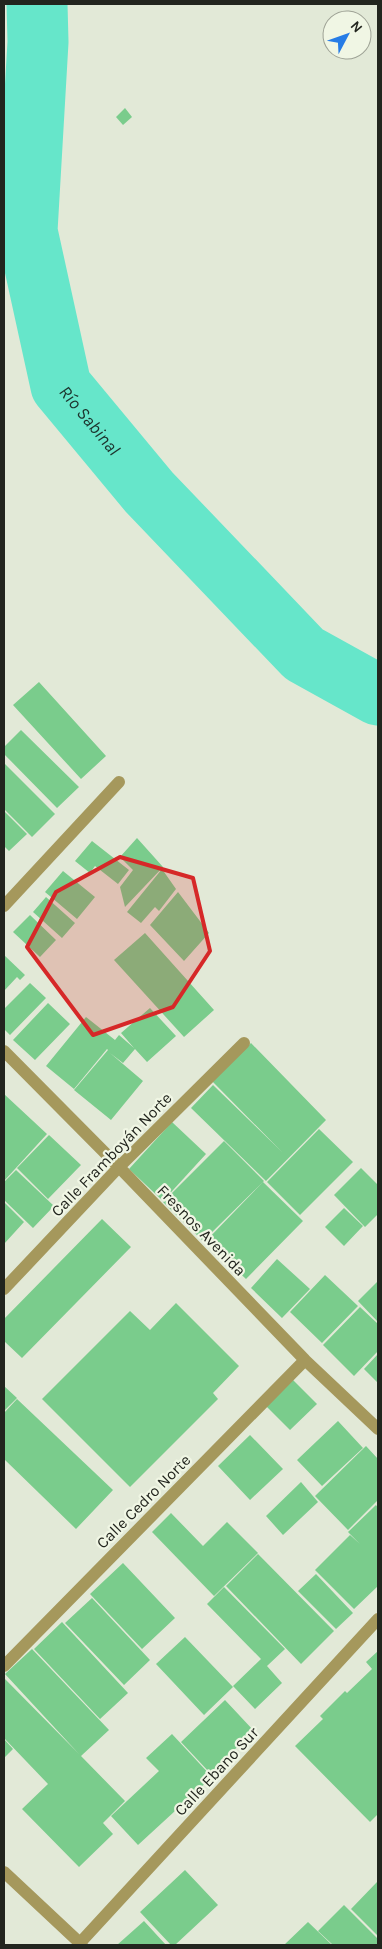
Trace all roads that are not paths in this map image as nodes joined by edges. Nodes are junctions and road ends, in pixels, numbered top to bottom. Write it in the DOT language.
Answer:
graph roads {
  1 [pos="119,782"];
  2 [pos="4,906"];
  3 [pos="244,1042"];
  4 [pos="4,1051"];
  5 [pos="119,1167"];
  6 [pos="4,1289"];
  7 [pos="305,1360"];
  8 [pos="378,1429"];
  9 [pos="378,1618"];
  10 [pos="4,1666"];
  11 [pos="4,1872"];
  12 [pos="80,1945"];
  1 -- 2 [label="street"];
  3 -- 5 [label="street, Calle Framboyán Norte"];
  4 -- 5 [label="street, Fresnos Avenida"];
  5 -- 6 [label="street, Calle Framboyán Norte"];
  5 -- 7 [label="street, Fresnos Avenida"];
  7 -- 8 [label="street, Fresnos Avenida"];
  7 -- 10 [label="street, Calle Cedro Norte"];
  9 -- 12 [label="street, Calle Ebano Sur"];
  11 -- 12 [label="street"];
}
